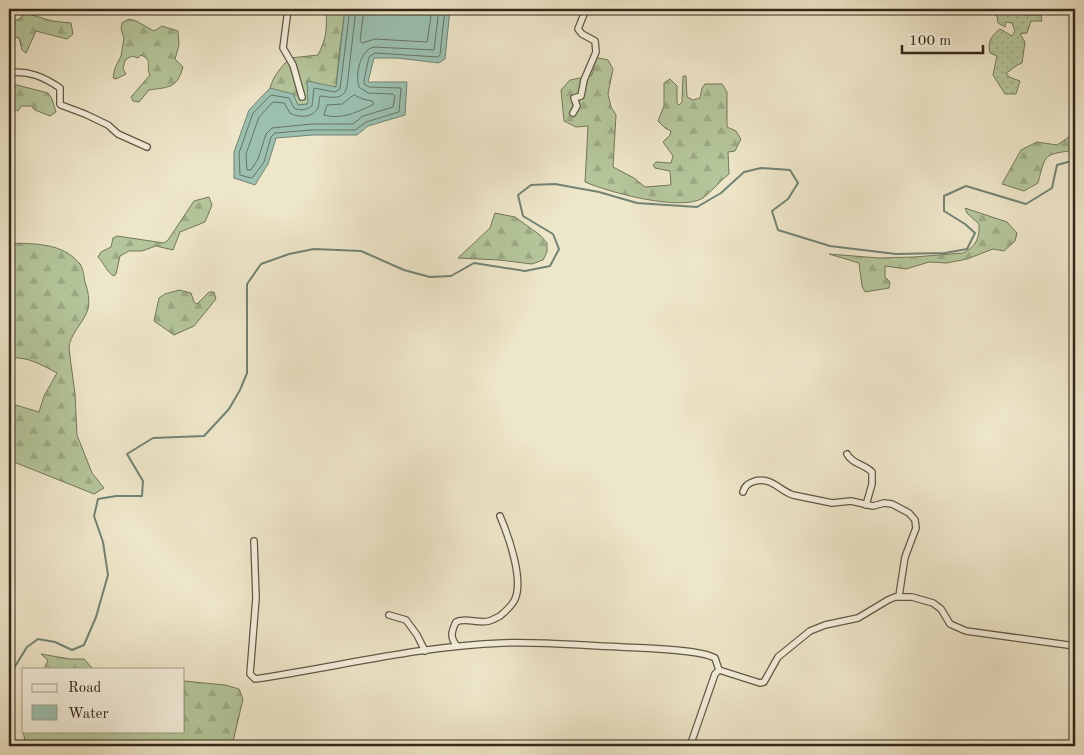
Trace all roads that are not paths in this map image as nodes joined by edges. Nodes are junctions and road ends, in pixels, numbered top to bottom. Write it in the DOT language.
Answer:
graph roads {
  1 [pos="288,9"];
  2 [pos="586,9"];
  3 [pos="9,73"];
  4 [pos="302,97"];
  5 [pos="572,113"];
  6 [pos="147,147"];
  7 [pos="847,454"];
  8 [pos="743,492"];
  9 [pos="866,505"];
  10 [pos="500,516"];
  11 [pos="254,541"];
  12 [pos="899,596"];
  13 [pos="388,615"];
  14 [pos="457,646"];
  15 [pos="1075,646"];
  16 [pos="426,651"];
  17 [pos="719,670"];
  18 [pos="690,746"];
  1 -- 4 [label="street"];
  2 -- 5 [label="street"];
  3 -- 6 [label="street"];
  7 -- 9 [label="street"];
  8 -- 9 [label="street"];
  9 -- 12 [label="street"];
  10 -- 14 [label="street"];
  11 -- 16 [label="street"];
  12 -- 15 [label="street"];
  12 -- 17 [label="street"];
  13 -- 16 [label="street"];
  14 -- 16 [label="street"];
  14 -- 17 [label="street"];
  17 -- 18 [label="street"];
}
